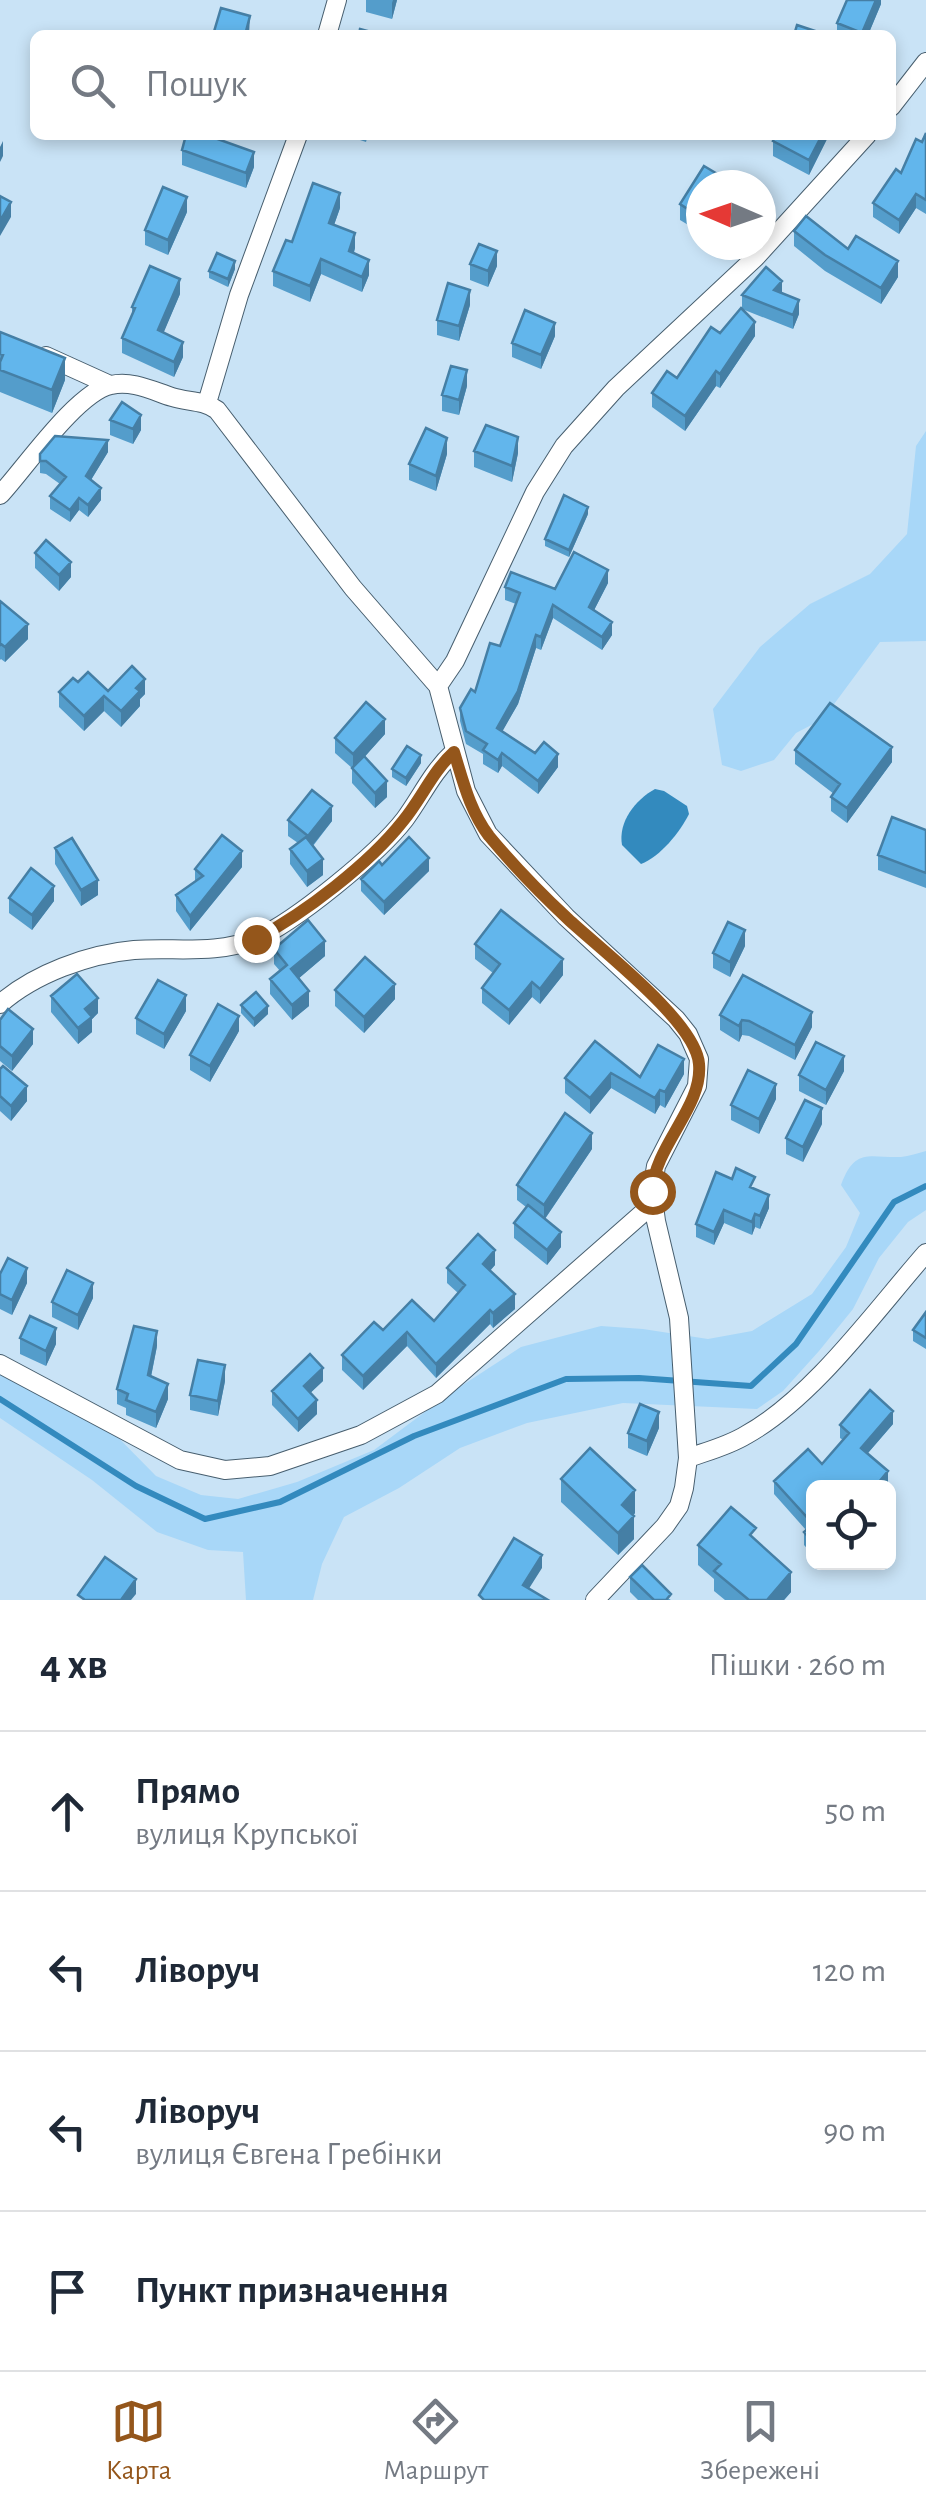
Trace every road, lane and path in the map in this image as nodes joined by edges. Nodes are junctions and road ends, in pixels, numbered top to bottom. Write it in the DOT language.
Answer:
graph roads {
  1 [pos="337,0"];
  2 [pos="328,30"];
  3 [pos="926,62"];
  4 [pos="896,101"];
  5 [pos="296,140"];
  6 [pos="863,140"];
  7 [pos="30,349"];
  8 [pos="116,384"];
  9 [pos="207,403"];
  10 [pos="0,495"];
  11 [pos="438,686"];
  12 [pos="454,752"];
  13 [pos="0,1004"];
  14 [pos="653,1204"];
  15 [pos="926,1253"];
  16 [pos="0,1364"];
  17 [pos="688,1458"];
  18 [pos="595,1600"];
  1 -- 2 [label="street"];
  3 -- 4 [label="street"];
  5 -- 9 [label="street"];
  6 -- 11 [label="street"];
  7 -- 8 [label="street"];
  8 -- 9 [label="street"];
  8 -- 10 [label="street"];
  9 -- 11 [label="street"];
  11 -- 12 [label="street"];
  12 -- 13 [label="street"];
  12 -- 14 [label="street"];
  14 -- 16 [label="street"];
  14 -- 17 [label="street"];
  15 -- 17 [label="street"];
  17 -- 18 [label="street"];
}
